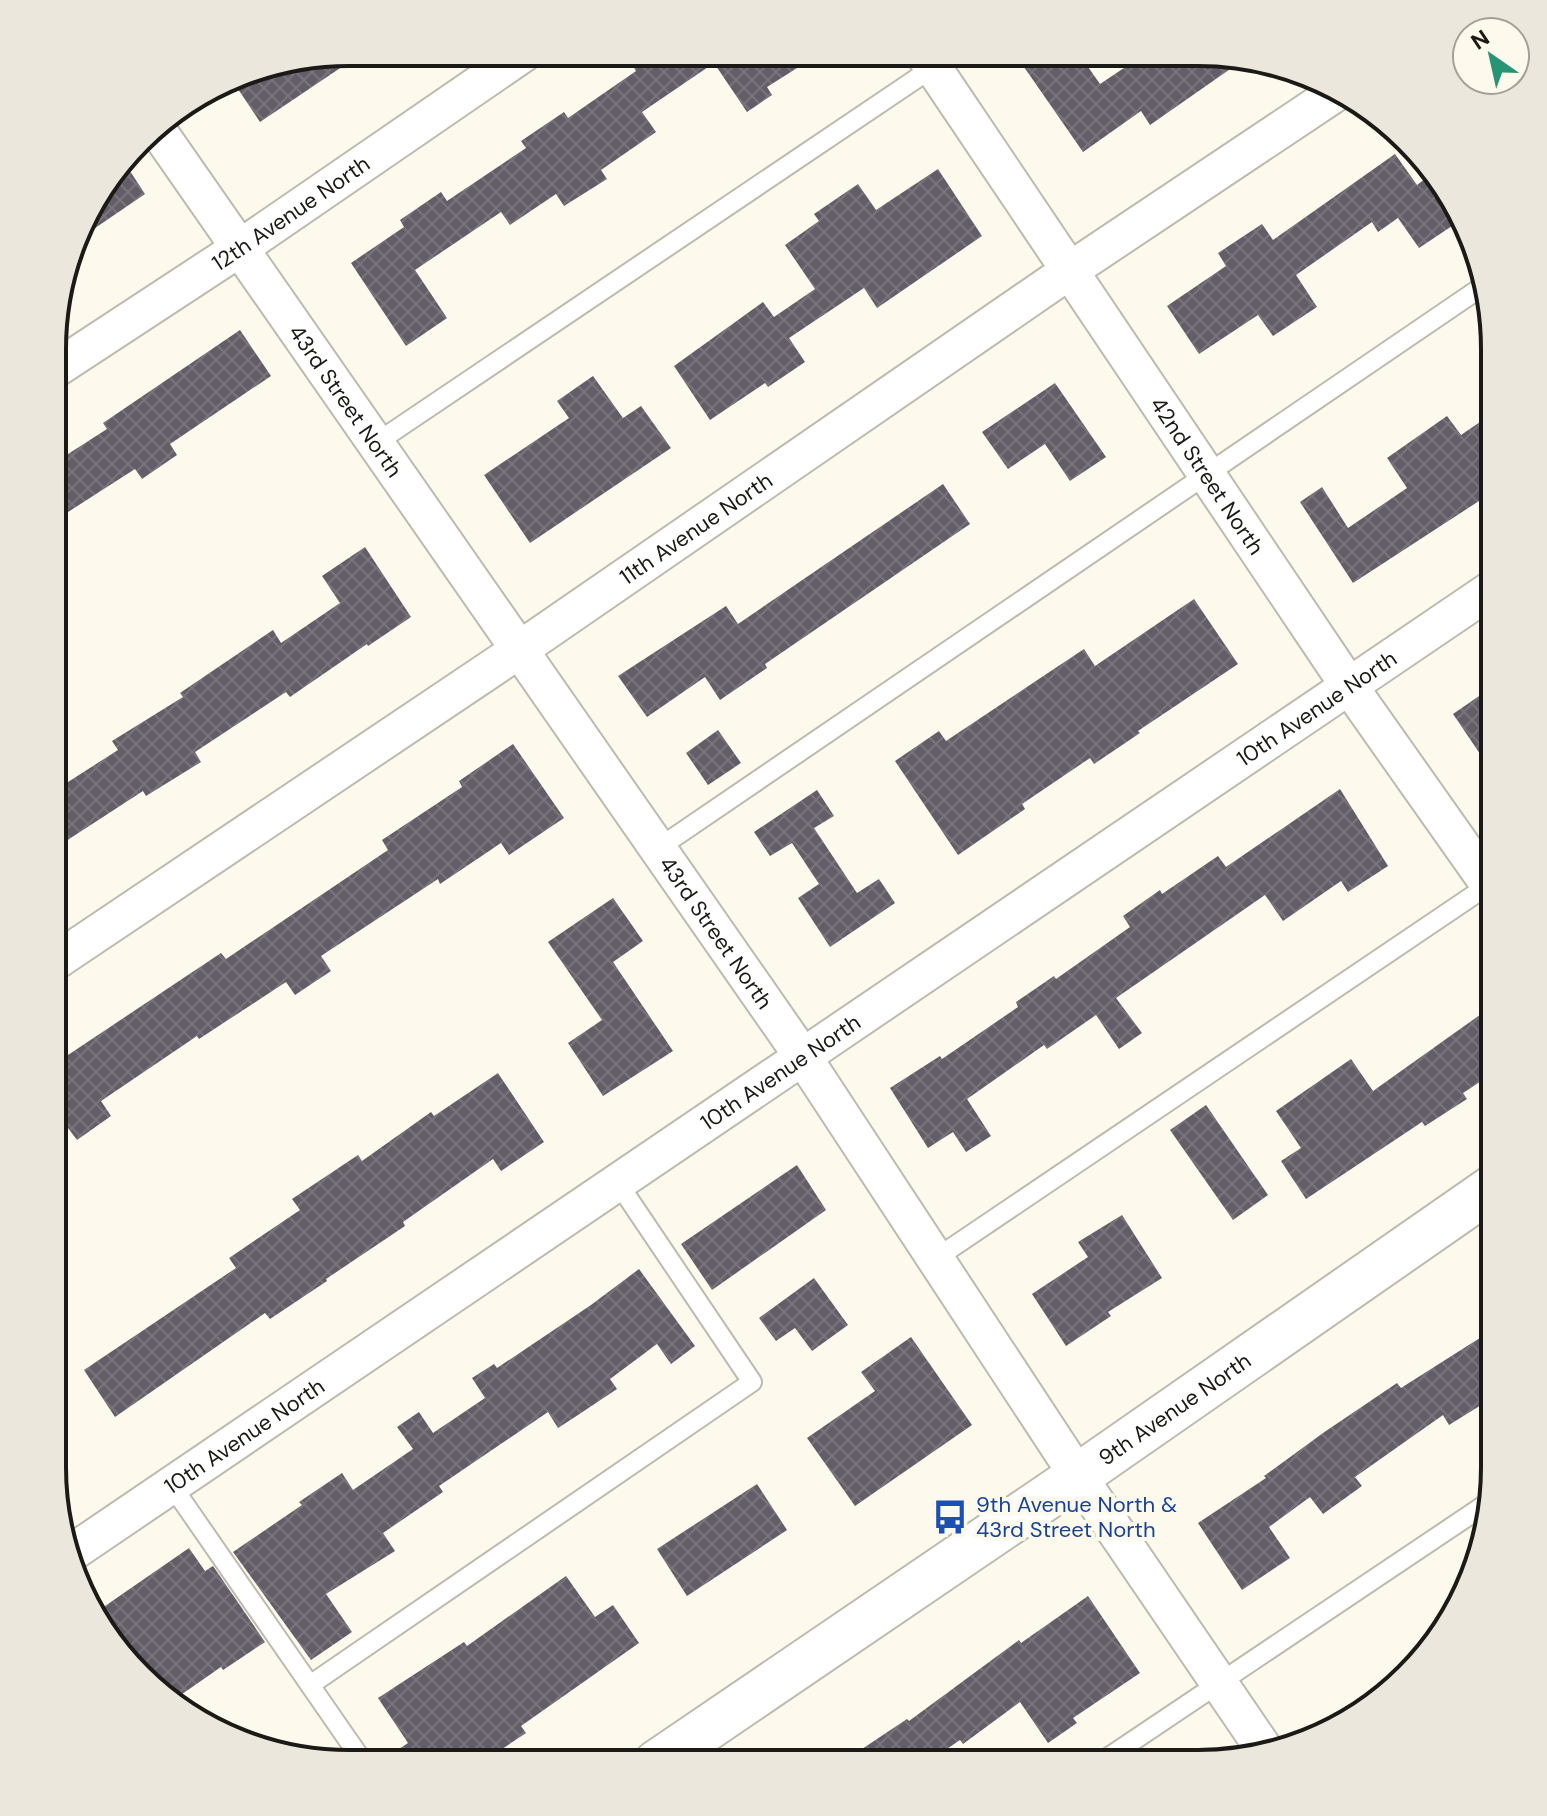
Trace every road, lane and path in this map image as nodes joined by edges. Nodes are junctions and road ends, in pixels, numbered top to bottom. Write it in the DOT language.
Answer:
graph roads {
  1 [pos="925,66"];
  2 [pos="942,66"];
  3 [pos="504,67"];
  4 [pos="1328,98"];
  5 [pos="162,136"];
  6 [pos="240,248"];
  7 [pos="1069,271"];
  8 [pos="1475,291"];
  9 [pos="66,362"];
  10 [pos="376,443"];
  11 [pos="1206,475"];
  12 [pos="1481,597"];
  13 [pos="519,650"];
  14 [pos="1349,686"];
  15 [pos="657,849"];
  16 [pos="1481,869"];
  17 [pos="1481,894"];
  18 [pos="66,954"];
  19 [pos="803,1057"];
  20 [pos="618,1183"];
  21 [pos="1480,1196"];
  22 [pos="935,1259"];
  23 [pos="1078,1476"];
  24 [pos="172,1486"];
  25 [pos="1478,1509"];
  26 [pos="78,1548"];
  27 [pos="1219,1684"];
  28 [pos="310,1685"];
  29 [pos="1260,1743"];
  30 [pos="1121,1749"];
  31 [pos="355,1750"];
  32 [pos="676,1750"];
  1 -- 10 [label="lane"];
  2 -- 7 [label="street, 42nd Street North"];
  3 -- 6 [label="street, 12th Avenue North"];
  4 -- 7 [label="street, 11th Avenue North"];
  5 -- 6 [label="street, 43rd Street North"];
  6 -- 9 [label="street, 12th Avenue North"];
  6 -- 10 [label="street, 43rd Street North"];
  7 -- 11 [label="street, 42nd Street North"];
  7 -- 13 [label="street, 11th Avenue North"];
  8 -- 11 [label="lane"];
  10 -- 13 [label="street, 43rd Street North"];
  11 -- 14 [label="street, 42nd Street North"];
  11 -- 15 [label="lane"];
  12 -- 14 [label="street, 10th Avenue North"];
  13 -- 15 [label="street, 43rd Street North"];
  13 -- 18 [label="street, 11th Avenue North"];
  14 -- 16 [label="street, 42nd Street North"];
  14 -- 19 [label="street, 10th Avenue North"];
  15 -- 19 [label="street, 43rd Street North"];
  17 -- 22 [label="lane"];
  19 -- 20 [label="street, 10th Avenue North"];
  19 -- 22 [label="street, 43rd Street North"];
  20 -- 24 [label="street, 10th Avenue North"];
  20 -- 28 [label="lane"];
  21 -- 23 [label="street, 9th Avenue North"];
  22 -- 23 [label="street, 43rd Street North"];
  23 -- 27 [label="street, 43rd Street North"];
  23 -- 32 [label="street, 9th Avenue North"];
  24 -- 26 [label="street, 10th Avenue North"];
  24 -- 28 [label="lane"];
  25 -- 27 [label="lane"];
  27 -- 29 [label="street, 43rd Street North"];
  27 -- 30 [label="lane"];
  28 -- 31 [label="lane"];
}
